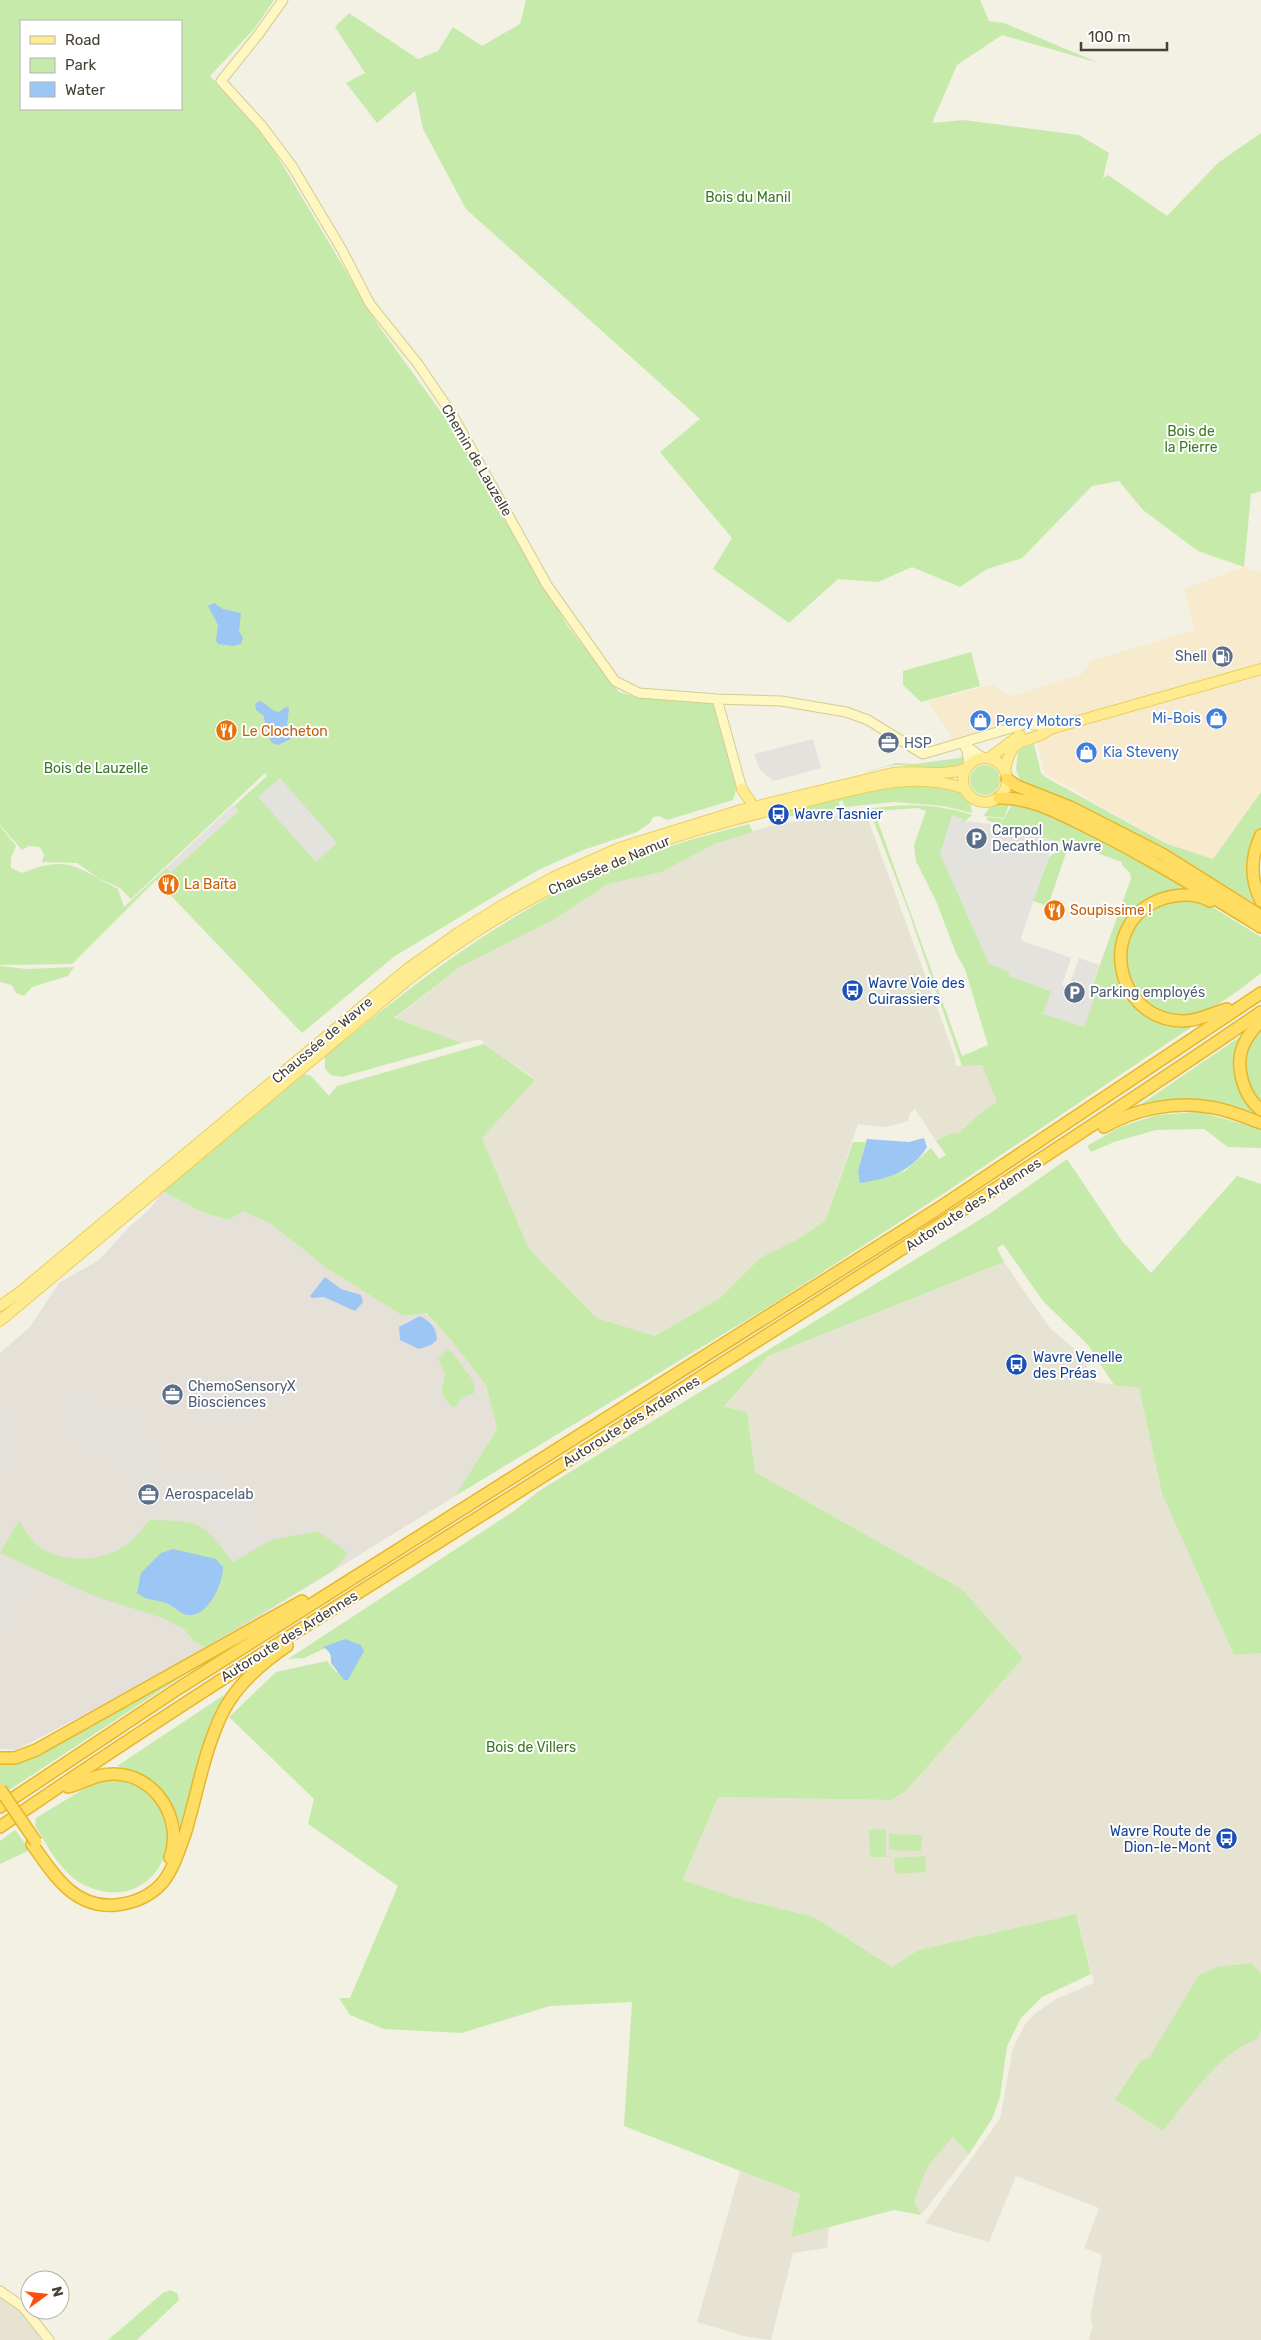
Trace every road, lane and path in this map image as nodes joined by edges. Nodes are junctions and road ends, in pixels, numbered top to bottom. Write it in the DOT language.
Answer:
graph roads {
  1 [pos="283,0"];
  2 [pos="1261,669"];
  3 [pos="717,699"];
  4 [pos="1047,728"];
  5 [pos="962,743"];
  6 [pos="986,758"];
  7 [pos="967,767"];
  8 [pos="1006,775"];
  9 [pos="964,788"];
  10 [pos="742,789"];
  11 [pos="999,798"];
  12 [pos="754,807"];
  13 [pos="741,810"];
  14 [pos="677,828"];
  15 [pos="1261,836"];
  16 [pos="1216,900"];
  17 [pos="1261,901"];
  18 [pos="1261,916"];
  19 [pos="1261,927"];
  20 [pos="1261,985"];
  21 [pos="1261,993"];
  22 [pos="1227,1009"];
  23 [pos="1261,1012"];
  24 [pos="1261,1021"];
  25 [pos="303,1066"];
  26 [pos="1261,1110"];
  27 [pos="1261,1123"];
  28 [pos="1084,1132"];
  29 [pos="1052,1134"];
  30 [pos="52,1265"];
  31 [pos="0,1298"];
  32 [pos="0,1306"];
  33 [pos="0,1322"];
  34 [pos="310,1605"];
  35 [pos="290,1635"];
  36 [pos="0,1758"];
  37 [pos="62,1784"];
  38 [pos="0,1790"];
  39 [pos="0,1797"];
  40 [pos="0,1807"];
  41 [pos="0,1827"];
  42 [pos="34,1843"];
  43 [pos="0,2291"];
  44 [pos="49,2340"];
  1 -- 3 [label="street, Chemin de Lauzelle"];
  2 -- 4 [label="main road, Chaussée de Namur"];
  3 -- 5 [label="street, Chemin de Lauzelle"];
  3 -- 10 [label="street"];
  4 -- 5 [label="street, Chemin de Lauzelle"];
  4 -- 6 [label="main road, Chaussée de Namur"];
  4 -- 8 [label="main road, Chaussée de Namur"];
  5 -- 6 [label="street"];
  5 -- 7 [label="street"];
  6 -- 7 [label="main road, Chaussée de Namur"];
  6 -- 8 [label="main road"];
  7 -- 9 [label="main road"];
  7 -- 12 [label="main road, Chaussée de Namur"];
  8 -- 11 [label="main road, Chaussée de Namur"];
  8 -- 18 [label="highway"];
  9 -- 11 [label="main road, Chaussée de Namur"];
  9 -- 25 [label="main road, Chaussée de Namur"];
  10 -- 12 [label="main road"];
  10 -- 13 [label="main road"];
  11 -- 16 [label="highway"];
  12 -- 13 [label="main road, Chaussée de Namur"];
  13 -- 14 [label="main road, Chaussée de Namur"];
  14 -- 30 [label="main road, Chaussée de Wavre"];
  15 -- 17 [label="highway"];
  16 -- 19 [label="highway"];
  16 -- 22 [label="highway"];
  20 -- 22 [label="highway"];
  21 -- 29 [label="highway, Autoroute des Ardennes"];
  22 -- 29 [label="highway"];
  23 -- 28 [label="highway, Autoroute des Ardennes"];
  24 -- 26 [label="highway"];
  25 -- 33 [label="main road, Chaussée de Wavre"];
  27 -- 28 [label="highway"];
  28 -- 35 [label="highway, Autoroute des Ardennes"];
  29 -- 34 [label="highway, Autoroute des Ardennes"];
  30 -- 31 [label="main road"];
  30 -- 32 [label="main road, Chaussée de Wavre"];
  34 -- 36 [label="highway"];
  34 -- 40 [label="highway, Autoroute des Ardennes"];
  35 -- 37 [label="highway, Autoroute des Ardennes"];
  35 -- 42 [label="highway"];
  37 -- 41 [label="highway, Autoroute des Ardennes"];
  37 -- 42 [label="highway"];
  38 -- 42 [label="highway, bridge"];
  39 -- 42 [label="highway"];
  43 -- 44 [label="street"];
}
